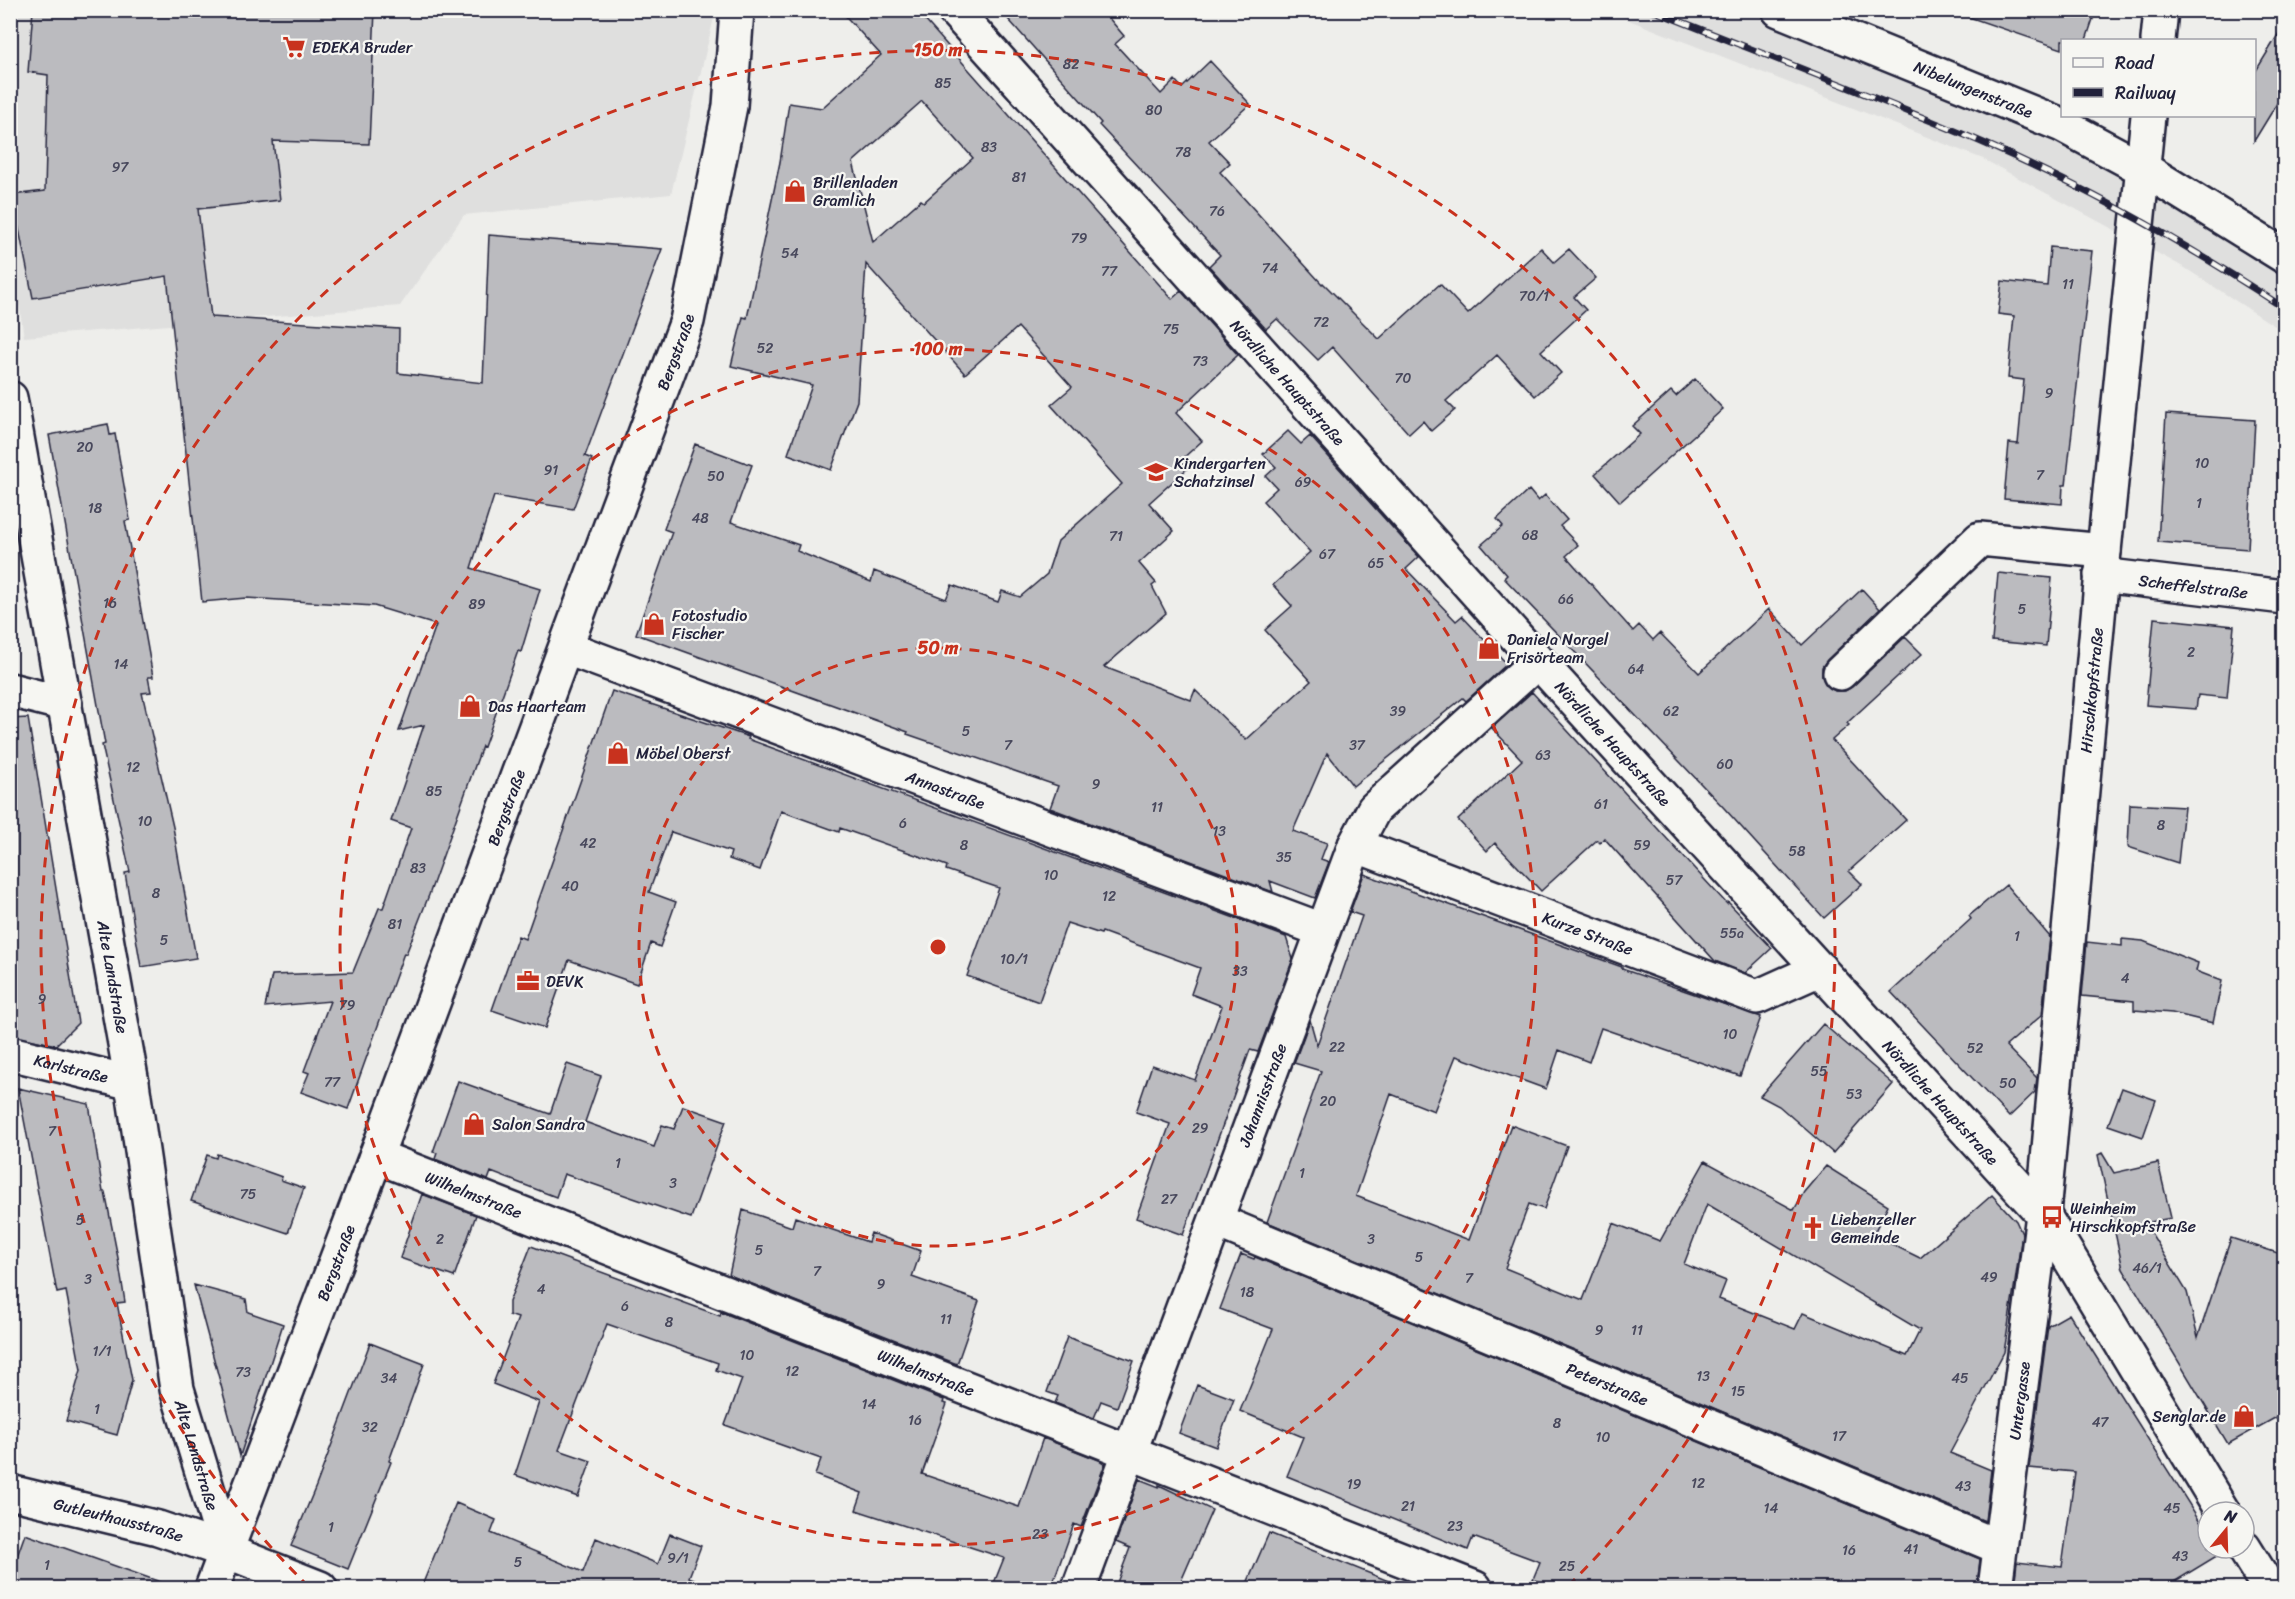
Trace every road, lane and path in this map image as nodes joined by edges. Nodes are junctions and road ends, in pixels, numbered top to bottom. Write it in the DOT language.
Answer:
graph roads {
  1 [pos="737,10"];
  2 [pos="954,10"];
  3 [pos="1779,10"];
  4 [pos="2161,10"];
  5 [pos="2158,39"];
  6 [pos="2148,117"];
  7 [pos="2142,168"];
  8 [pos="2284,256"];
  9 [pos="10,398"];
  10 [pos="2102,563"];
  11 [pos="2284,597"];
  12 [pos="567,648"];
  13 [pos="1538,661"];
  14 [pos="1840,674"];
  15 [pos="10,690"];
  16 [pos="65,704"];
  17 [pos="1355,845"];
  18 [pos="1322,930"];
  19 [pos="1820,969"];
  20 [pos="10,1053"];
  21 [pos="132,1083"];
  22 [pos="376,1156"];
  23 [pos="2043,1214"];
  24 [pos="1217,1221"];
  25 [pos="1129,1454"];
  26 [pos="10,1492"];
  27 [pos="2216,1500"];
  28 [pos="1999,1547"];
  29 [pos="226,1551"];
  30 [pos="2252,1560"];
  31 [pos="212,1588"];
  32 [pos="320,1588"];
  33 [pos="1079,1588"];
  34 [pos="1475,1588"];
  35 [pos="1995,1588"];
  36 [pos="2269,1588"];
  1 -- 12 [label="street, Bergstraße"];
  2 -- 13 [label="street, Nördliche Hauptstraße"];
  3 -- 7 [label="street, Nibelungenstraße"];
  4 -- 5 [label="street"];
  6 -- 7 [label="street, Hirschkopfstraße"];
  7 -- 8 [label="street, Nibelungenstraße"];
  7 -- 10 [label="street, Hirschkopfstraße"];
  9 -- 16 [label="street, Alte Landstraße"];
  10 -- 11 [label="street, Scheffelstraße"];
  10 -- 14 [label="street, Scheffelstraße"];
  10 -- 23 [label="street, Hirschkopfstraße"];
  12 -- 18 [label="street, Annastraße"];
  12 -- 22 [label="street, Bergstraße"];
  13 -- 17 [label="street, Johannisstraße"];
  13 -- 19 [label="street, Nördliche Hauptstraße"];
  15 -- 16 [label="street"];
  16 -- 21 [label="street, Alte Landstraße"];
  17 -- 18 [label="street, Johannisstraße"];
  17 -- 19 [label="street, Kurze Straße"];
  18 -- 24 [label="street, Johannisstraße"];
  19 -- 23 [label="street, Nördliche Hauptstraße"];
  20 -- 21 [label="street, Karlstraße"];
  21 -- 29 [label="street, Alte Landstraße"];
  22 -- 25 [label="street, Wilhelmstraße"];
  22 -- 29 [label="street, Bergstraße"];
  23 -- 27 [label="street, Nördliche Hauptstraße"];
  23 -- 28 [label="street, Untergasse"];
  24 -- 25 [label="street, Johannisstraße"];
  24 -- 28 [label="street, Peterstraße"];
  25 -- 33 [label="street, Johannisstraße"];
  25 -- 34 [label="street, Wilhelmstraße"];
  26 -- 29 [label="street, Gutleuthausstraße"];
  28 -- 35 [label="street, Untergasse"];
  29 -- 31 [label="street, Bergstraße"];
  29 -- 32 [label="street, Gutleuthausstraße"];
  30 -- 36 [label="street"];
}
